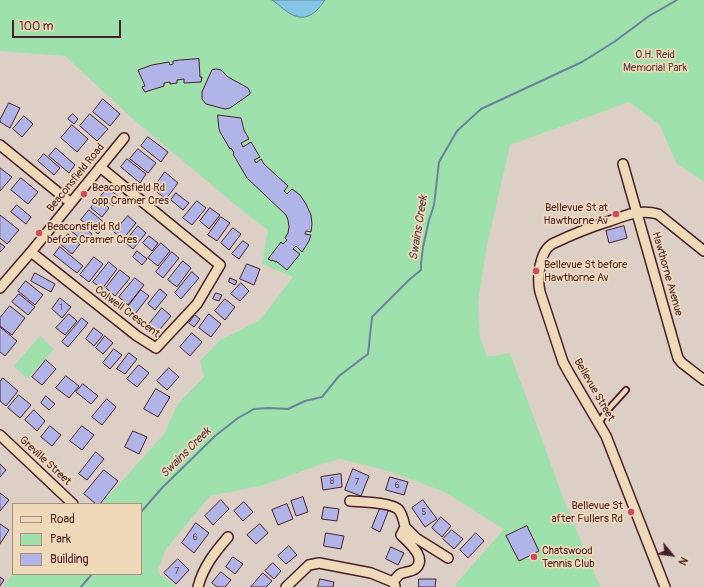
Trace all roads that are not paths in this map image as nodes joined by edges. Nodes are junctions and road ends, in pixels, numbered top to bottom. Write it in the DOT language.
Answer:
graph roads {
  1 [pos="124,138"];
  2 [pos="0,145"];
  3 [pos="623,164"];
  4 [pos="100,167"];
  5 [pos="71,203"];
  6 [pos="637,212"];
  7 [pos="704,251"];
  8 [pos="31,252"];
  9 [pos="0,288"];
  10 [pos="704,380"];
  11 [pos="626,390"];
  12 [pos="599,423"];
  13 [pos="0,435"];
  14 [pos="350,501"];
  15 [pos="72,503"];
  16 [pos="406,527"];
  17 [pos="228,537"];
  18 [pos="448,558"];
  19 [pos="394,584"];
  20 [pos="198,587"];
  21 [pos="286,587"];
  22 [pos="665,587"];
  1 -- 4 [label="street, Beaconsfield Road"];
  2 -- 5 [label="street"];
  3 -- 6 [label="street, Hawthorne Avenue"];
  4 -- 5 [label="street, Beaconsfield Road"];
  4 -- 8 [label="street, Colwell Crescent"];
  5 -- 8 [label="street, Beaconsfield Road"];
  6 -- 7 [label="street"];
  6 -- 10 [label="street, Hawthorne Avenue"];
  6 -- 12 [label="street, Bellevue Street"];
  8 -- 9 [label="street, Beaconsfield Road"];
  11 -- 12 [label="lane"];
  12 -- 22 [label="street, Bellevue Street"];
  13 -- 15 [label="street, Greville Street"];
  14 -- 16 [label="street"];
  16 -- 18 [label="street"];
  16 -- 19 [label="street"];
  17 -- 20 [label="street"];
  19 -- 21 [label="street"];
}
